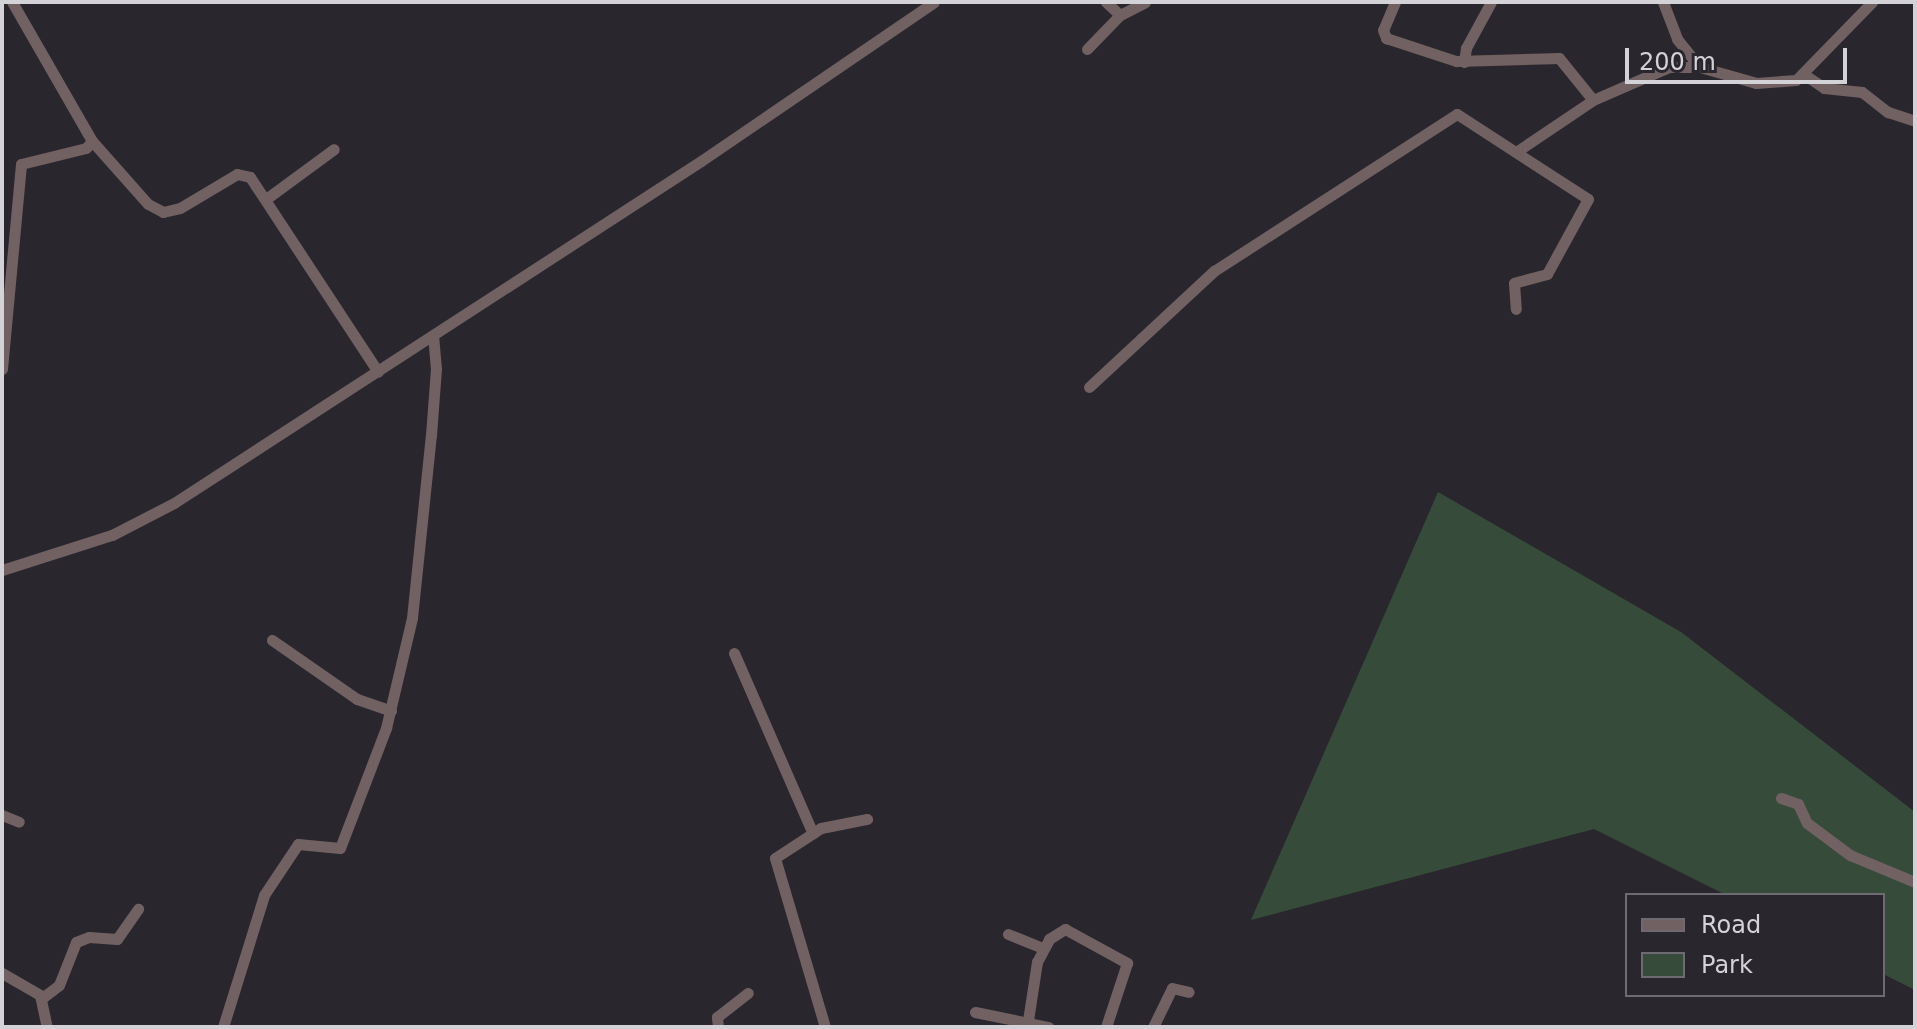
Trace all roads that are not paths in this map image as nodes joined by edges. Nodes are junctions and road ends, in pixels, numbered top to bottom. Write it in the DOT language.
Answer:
graph roads {
  1 [pos="12,2"];
  2 [pos="934,2"];
  3 [pos="1106,2"];
  4 [pos="1145,2"];
  5 [pos="1395,2"];
  6 [pos="1491,2"];
  7 [pos="1663,2"];
  8 [pos="1872,2"];
  9 [pos="1120,15"];
  10 [pos="1087,49"];
  11 [pos="1464,62"];
  12 [pos="1700,67"];
  13 [pos="1805,75"];
  14 [pos="1593,100"];
  15 [pos="1915,121"];
  16 [pos="92,141"];
  17 [pos="334,149"];
  18 [pos="1519,150"];
  19 [pos="266,199"];
  20 [pos="6,267"];
  21 [pos="1516,309"];
  22 [pos="433,337"];
  23 [pos="4,338"];
  24 [pos="2,369"];
  25 [pos="378,372"];
  26 [pos="1089,387"];
  27 [pos="2,570"];
  28 [pos="272,640"];
  29 [pos="734,653"];
  30 [pos="391,711"];
  31 [pos="1781,798"];
  32 [pos="2,815"];
  33 [pos="867,819"];
  34 [pos="19,822"];
  35 [pos="813,834"];
  36 [pos="1915,882"];
  37 [pos="138,909"];
  38 [pos="1008,934"];
  39 [pos="1043,948"];
  40 [pos="2,973"];
  41 [pos="1189,992"];
  42 [pos="748,993"];
  43 [pos="42,998"];
  44 [pos="975,1012"];
  45 [pos="1028,1025"];
  46 [pos="47,1027"];
  47 [pos="223,1027"];
  48 [pos="718,1027"];
  49 [pos="825,1027"];
  50 [pos="1048,1027"];
  51 [pos="1106,1027"];
  52 [pos="1153,1027"];
  1 -- 16 [label="street"];
  2 -- 22 [label="street"];
  3 -- 9 [label="street"];
  4 -- 9 [label="street"];
  5 -- 11 [label="street"];
  6 -- 11 [label="street"];
  7 -- 12 [label="street"];
  8 -- 13 [label="street"];
  9 -- 10 [label="street"];
  11 -- 14 [label="street"];
  12 -- 13 [label="street"];
  12 -- 14 [label="street"];
  13 -- 15 [label="street"];
  14 -- 18 [label="street"];
  16 -- 19 [label="street"];
  16 -- 20 [label="street"];
  17 -- 19 [label="street"];
  18 -- 21 [label="street"];
  18 -- 26 [label="street"];
  19 -- 25 [label="street"];
  20 -- 23 [label="street"];
  22 -- 25 [label="street"];
  22 -- 30 [label="street"];
  23 -- 24 [label="street"];
  25 -- 27 [label="street"];
  28 -- 30 [label="street"];
  29 -- 35 [label="street"];
  30 -- 47 [label="street"];
  31 -- 36 [label="street"];
  32 -- 34 [label="street"];
  33 -- 35 [label="street"];
  35 -- 49 [label="street"];
  37 -- 43 [label="street"];
  38 -- 39 [label="street"];
  39 -- 45 [label="street"];
  39 -- 51 [label="street"];
  40 -- 43 [label="street"];
  41 -- 52 [label="street"];
  42 -- 48 [label="street"];
  43 -- 46 [label="street"];
  44 -- 45 [label="street"];
  45 -- 50 [label="street"];
}
